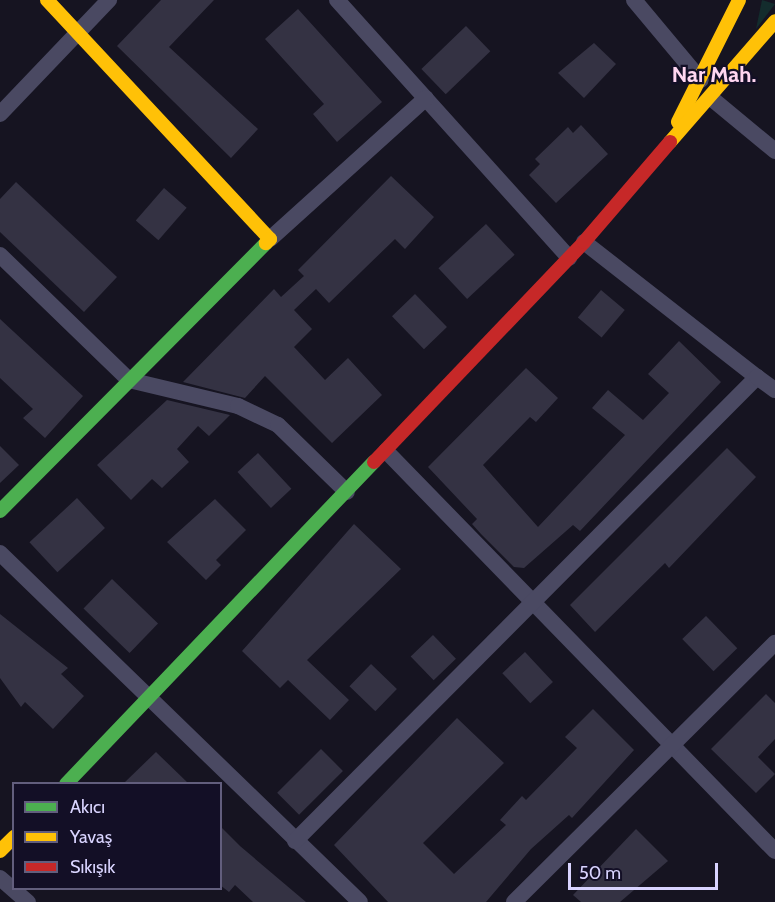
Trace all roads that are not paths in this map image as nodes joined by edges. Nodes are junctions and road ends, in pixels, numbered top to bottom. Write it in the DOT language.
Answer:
graph roads {
  1 [pos="47,0"];
  2 [pos="109,0"];
  3 [pos="337,0"];
  4 [pos="634,0"];
  5 [pos="739,0"];
  6 [pos="775,21"];
  7 [pos="77,33"];
  8 [pos="701,80"];
  9 [pos="426,98"];
  10 [pos="711,98"];
  11 [pos="0,114"];
  12 [pos="775,151"];
  13 [pos="651,170"];
  14 [pos="270,239"];
  15 [pos="584,242"];
  16 [pos="0,255"];
  17 [pos="569,258"];
  18 [pos="757,377"];
  19 [pos="129,380"];
  20 [pos="775,390"];
  21 [pos="386,452"];
  22 [pos="347,492"];
  23 [pos="0,511"];
  24 [pos="0,553"];
  25 [pos="532,602"];
  26 [pos="775,643"];
  27 [pos="147,700"];
  28 [pos="671,744"];
  29 [pos="67,782"];
  30 [pos="12,839"];
  31 [pos="295,841"];
  32 [pos="0,851"];
  33 [pos="775,851"];
  34 [pos="0,878"];
  35 [pos="12,888"];
  36 [pos="14,890"];
  37 [pos="28,902"];
  38 [pos="360,902"];
  39 [pos="514,902"];
  1 -- 7 [label="street"];
  2 -- 7 [label="street"];
  3 -- 9 [label="street"];
  4 -- 8 [label="street"];
  5 -- 8 [label="street"];
  6 -- 10 [label="street"];
  7 -- 11 [label="street"];
  7 -- 14 [label="street"];
  8 -- 13 [label="street"];
  9 -- 14 [label="street"];
  9 -- 17 [label="street"];
  10 -- 12 [label="street"];
  10 -- 13 [label="street"];
  13 -- 15 [label="street"];
  14 -- 19 [label="street"];
  15 -- 17 [label="street"];
  15 -- 18 [label="street"];
  16 -- 19 [label="street"];
  17 -- 21 [label="street"];
  18 -- 20 [label="street"];
  18 -- 25 [label="street"];
  19 -- 22 [label="street"];
  19 -- 23 [label="street"];
  21 -- 22 [label="street"];
  21 -- 25 [label="street"];
  22 -- 27 [label="street"];
  24 -- 27 [label="street"];
  25 -- 28 [label="street"];
  25 -- 31 [label="street"];
  26 -- 28 [label="street"];
  27 -- 29 [label="street"];
  27 -- 31 [label="street"];
  28 -- 33 [label="street"];
  28 -- 39 [label="street"];
  30 -- 32 [label="street"];
  31 -- 38 [label="street"];
  34 -- 35 [label="street"];
  36 -- 37 [label="street"];
}
